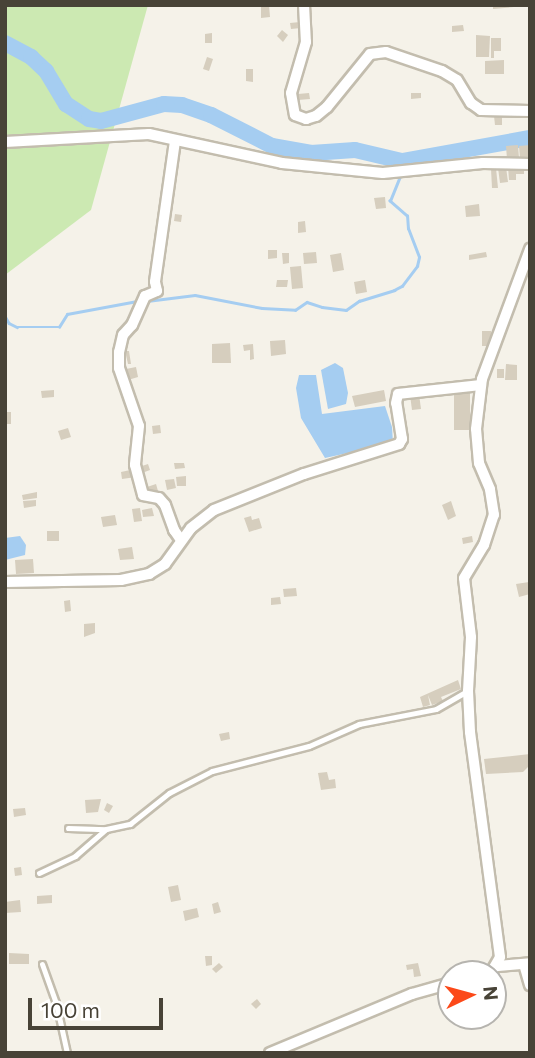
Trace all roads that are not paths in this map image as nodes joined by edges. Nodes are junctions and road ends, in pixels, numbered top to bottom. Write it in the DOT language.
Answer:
graph roads {
  1 [pos="304,5"];
  2 [pos="530,111"];
  3 [pos="175,141"];
  4 [pos="5,142"];
  5 [pos="530,164"];
  6 [pos="530,249"];
  7 [pos="481,385"];
  8 [pos="181,540"];
  9 [pos="5,582"];
  10 [pos="467,691"];
  11 [pos="68,828"];
  12 [pos="106,829"];
  13 [pos="39,873"];
  14 [pos="498,960"];
  15 [pos="527,963"];
  16 [pos="42,964"];
  17 [pos="507,965"];
  18 [pos="530,985"];
  19 [pos="437,987"];
  20 [pos="282,1050"];
  21 [pos="68,1053"];
  22 [pos="270,1053"];
  1 -- 2 [label="street"];
  3 -- 4 [label="street"];
  3 -- 5 [label="street"];
  3 -- 8 [label="street"];
  6 -- 7 [label="street"];
  7 -- 8 [label="street"];
  7 -- 10 [label="street"];
  8 -- 9 [label="street"];
  10 -- 12 [label="lane"];
  10 -- 14 [label="street"];
  11 -- 12 [label="lane"];
  12 -- 13 [label="lane"];
  15 -- 17 [label="street"];
  15 -- 18 [label="street"];
  16 -- 21 [label="lane"];
  19 -- 20 [label="street"];
  20 -- 22 [label="street"];
}
